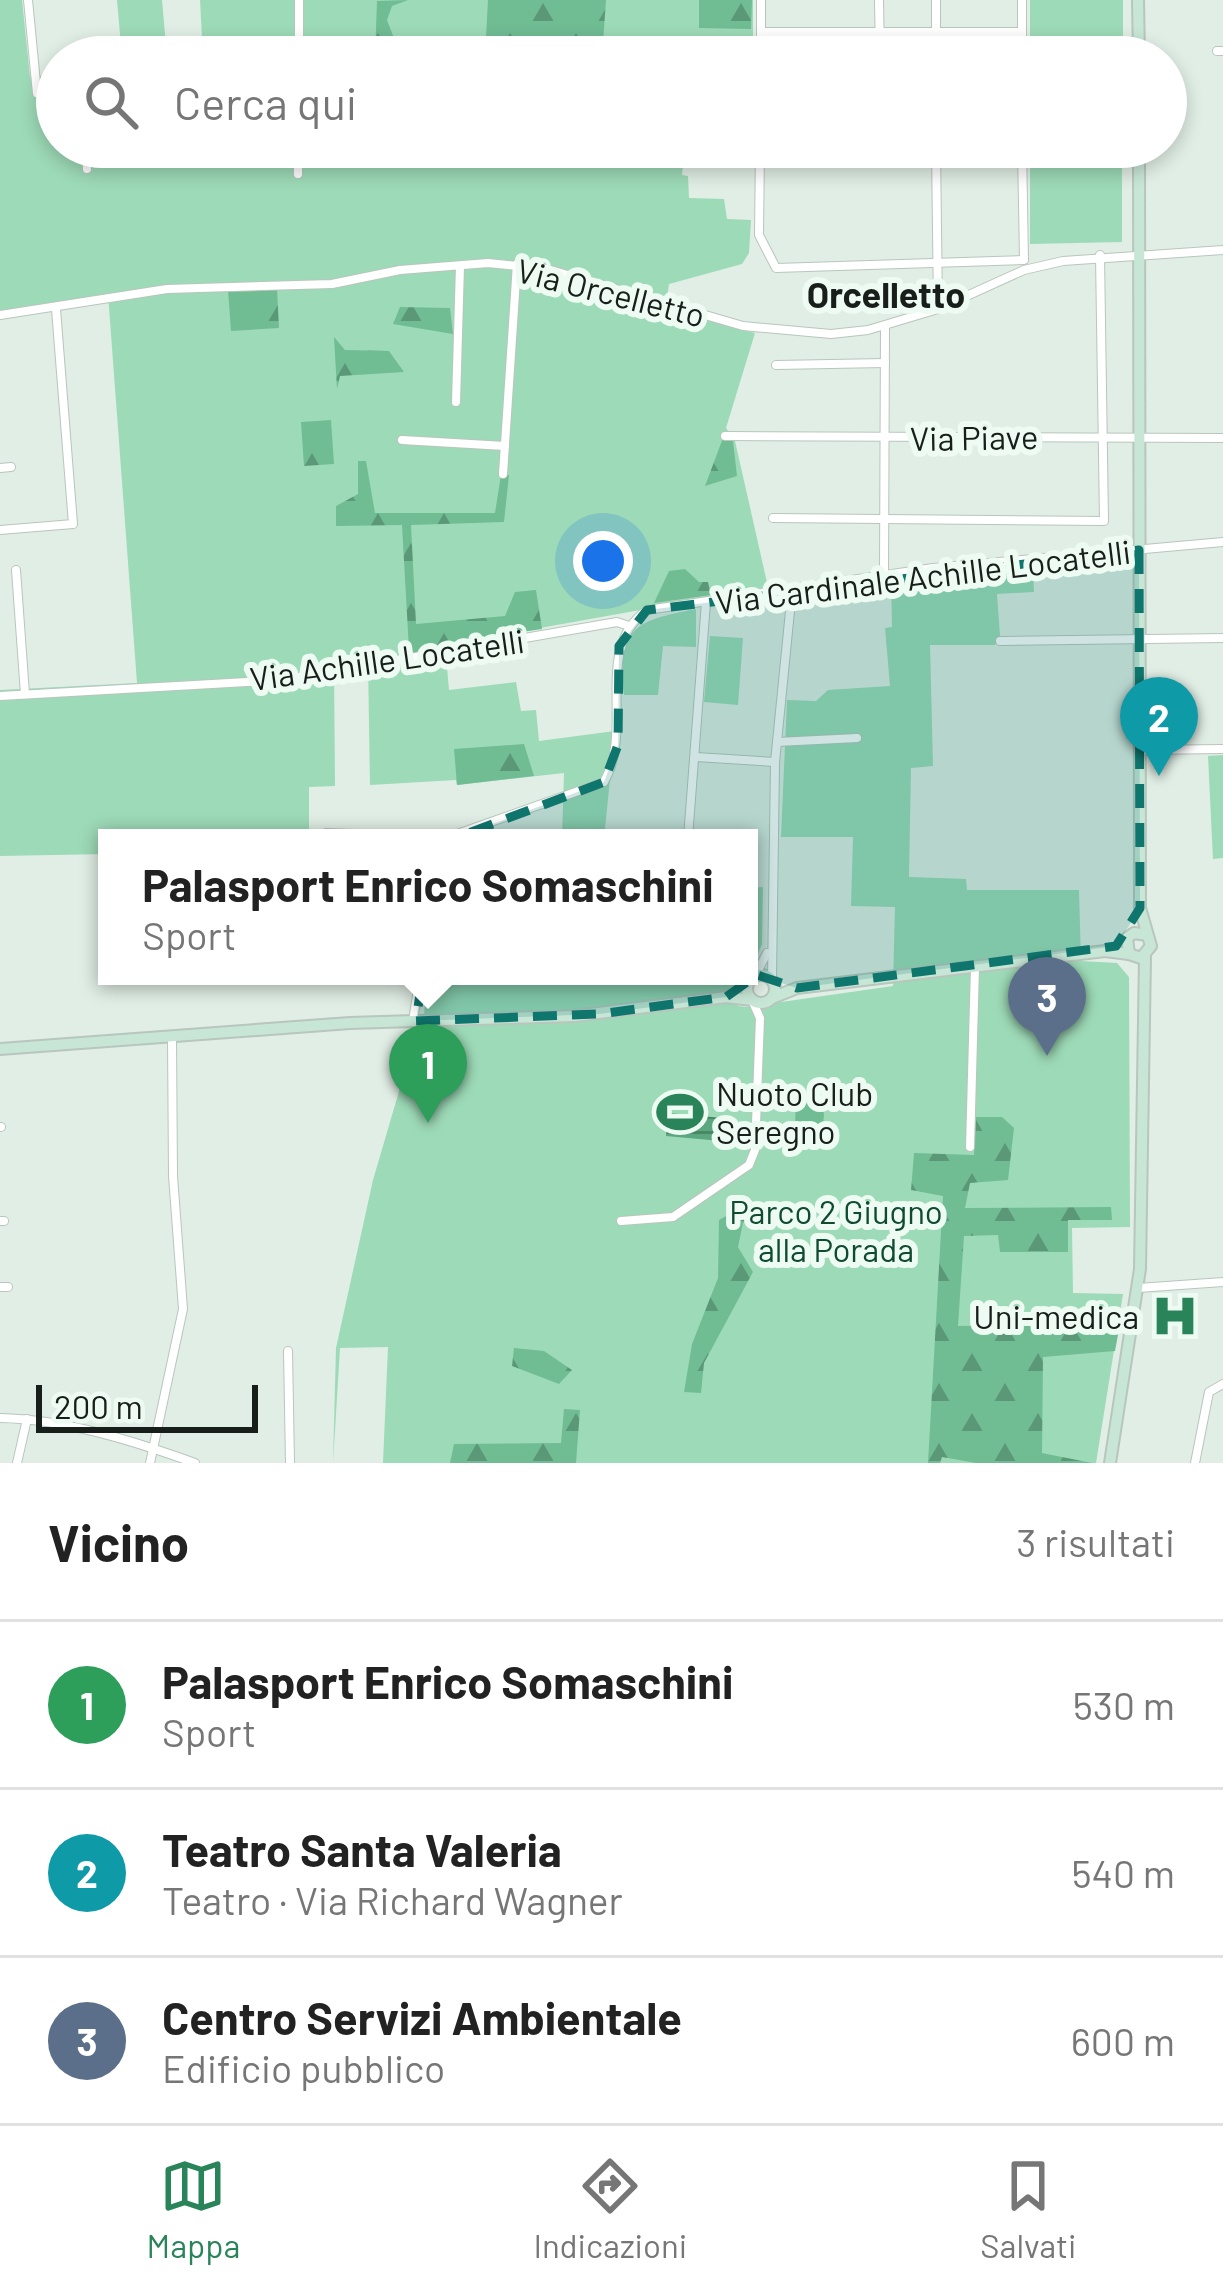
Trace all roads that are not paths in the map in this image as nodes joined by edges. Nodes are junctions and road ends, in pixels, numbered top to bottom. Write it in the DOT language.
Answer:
graph roads {
  1 [pos="28,0"];
  2 [pos="299,0"];
  3 [pos="761,0"];
  4 [pos="879,0"];
  5 [pos="936,0"];
  6 [pos="1022,0"];
  7 [pos="1138,0"];
  8 [pos="761,32"];
  9 [pos="936,32"];
  10 [pos="1022,32"];
  11 [pos="879,33"];
  12 [pos="298,36"];
  13 [pos="761,36"];
  14 [pos="879,36"];
  15 [pos="936,36"];
  16 [pos="1022,36"];
  17 [pos="1138,36"];
  18 [pos="36,83"];
  19 [pos="298,168"];
  20 [pos="760,168"];
  21 [pos="936,168"];
  22 [pos="1022,168"];
  23 [pos="1139,168"];
  24 [pos="298,174"];
  25 [pos="1223,250"];
  26 [pos="1139,253"];
  27 [pos="1100,255"];
  28 [pos="937,263"];
  29 [pos="517,264"];
  30 [pos="460,265"];
  31 [pos="1024,265"];
  32 [pos="56,309"];
  33 [pos="938,309"];
  34 [pos="0,315"];
  35 [pos="885,326"];
  36 [pos="886,362"];
  37 [pos="776,365"];
  38 [pos="456,402"];
  39 [pos="724,436"];
  40 [pos="1100,437"];
  41 [pos="1139,438"];
  42 [pos="883,439"];
  43 [pos="1223,439"];
  44 [pos="402,440"];
  45 [pos="505,446"];
  46 [pos="503,473"];
  47 [pos="884,517"];
  48 [pos="772,518"];
  49 [pos="0,530"];
  50 [pos="1223,542"];
  51 [pos="1139,550"];
  52 [pos="16,570"];
  53 [pos="884,574"];
  54 [pos="792,591"];
  55 [pos="706,602"];
  56 [pos="629,626"];
  57 [pos="1223,638"];
  58 [pos="1139,639"];
  59 [pos="1000,641"];
  60 [pos="25,694"];
  61 [pos="0,696"];
  62 [pos="857,738"];
  63 [pos="777,742"];
  64 [pos="1223,749"];
  65 [pos="1140,750"];
  66 [pos="696,758"];
  67 [pos="775,762"];
  68 [pos="469,829"];
  69 [pos="689,829"];
  70 [pos="1140,908"];
  71 [pos="1129,936"];
  72 [pos="1142,948"];
  73 [pos="1105,951"];
  74 [pos="768,952"];
  75 [pos="975,967"];
  76 [pos="758,968"];
  77 [pos="758,979"];
  78 [pos="773,980"];
  79 [pos="419,985"];
  80 [pos="743,985"];
  81 [pos="752,985"];
  82 [pos="797,988"];
  83 [pos="726,998"];
  84 [pos="771,999"];
  85 [pos="752,1000"];
  86 [pos="760,1018"];
  87 [pos="415,1021"];
  88 [pos="172,1034"];
  89 [pos="0,1049"];
  90 [pos="970,1147"];
  91 [pos="667,1220"];
  92 [pos="621,1221"];
  93 [pos="643,1232"];
  94 [pos="1223,1282"];
  95 [pos="1138,1288"];
  96 [pos="288,1351"];
  97 [pos="1218,1386"];
  98 [pos="0,1418"];
  99 [pos="26,1419"];
  100 [pos="151,1447"];
  101 [pos="17,1463"];
  102 [pos="149,1463"];
  103 [pos="195,1463"];
  104 [pos="290,1463"];
  105 [pos="1110,1463"];
  106 [pos="1195,1463"];
  1 -- 18 [label="street"];
  2 -- 12 [label="street"];
  3 -- 8 [label="street"];
  4 -- 11 [label="street"];
  5 -- 9 [label="street"];
  6 -- 10 [label="street"];
  7 -- 17 [label="street"];
  8 -- 11 [label="street"];
  8 -- 13 [label="street"];
  9 -- 10 [label="street"];
  9 -- 11 [label="street"];
  9 -- 15 [label="street"];
  10 -- 16 [label="street"];
  11 -- 14 [label="street"];
  19 -- 24 [label="street"];
  20 -- 28 [label="street"];
  21 -- 28 [label="street"];
  22 -- 31 [label="street"];
  23 -- 26 [label="street"];
  25 -- 26 [label="street, Via Orcelletto"];
  26 -- 27 [label="street, Via Orcelletto"];
  26 -- 41 [label="street"];
  27 -- 31 [label="street, Via Orcelletto"];
  27 -- 40 [label="street"];
  28 -- 31 [label="street"];
  28 -- 33 [label="street"];
  29 -- 30 [label="street, Via Orcelletto"];
  29 -- 35 [label="street, Via Orcelletto"];
  29 -- 45 [label="street"];
  30 -- 32 [label="street, Via Orcelletto"];
  30 -- 38 [label="street"];
  31 -- 33 [label="street, Via Orcelletto"];
  32 -- 34 [label="street, Via Orcelletto"];
  32 -- 49 [label="street"];
  33 -- 35 [label="street, Via Orcelletto"];
  35 -- 36 [label="street"];
  36 -- 37 [label="street"];
  36 -- 42 [label="street"];
  39 -- 42 [label="street, Via Piave"];
  40 -- 41 [label="street, Via Piave"];
  40 -- 42 [label="street, Via Piave"];
  40 -- 47 [label="street"];
  41 -- 43 [label="street, Via Piave"];
  41 -- 51 [label="street"];
  42 -- 47 [label="street"];
  44 -- 45 [label="street"];
  45 -- 46 [label="street"];
  47 -- 48 [label="street"];
  47 -- 53 [label="street"];
  50 -- 51 [label="street, Via Cardinale Achille Locatelli"];
  51 -- 53 [label="street, Via Cardinale Achille Locatelli"];
  51 -- 58 [label="street"];
  52 -- 60 [label="street"];
  53 -- 54 [label="street, Via Cardinale Achille Locatelli"];
  54 -- 55 [label="street, Via Cardinale Achille Locatelli"];
  54 -- 63 [label="street"];
  55 -- 56 [label="street, Via Cardinale Achille Locatelli"];
  55 -- 66 [label="street"];
  56 -- 60 [label="street, Via Achille Locatelli"];
  56 -- 68 [label="street"];
  57 -- 58 [label="street"];
  58 -- 59 [label="street"];
  58 -- 65 [label="street"];
  60 -- 61 [label="street, Via Achille Locatelli"];
  62 -- 63 [label="street"];
  63 -- 67 [label="street"];
  64 -- 65 [label="street"];
  65 -- 70 [label="street"];
  66 -- 67 [label="street"];
  66 -- 69 [label="street"];
  67 -- 74 [label="street"];
  70 -- 71 [label="street"];
  70 -- 72 [label="street"];
  71 -- 72 [label="street"];
  71 -- 72 [label="street"];
  71 -- 73 [label="street"];
  72 -- 73 [label="street"];
  72 -- 95 [label="street"];
  73 -- 75 [label="street"];
  74 -- 76 [label="street"];
  74 -- 78 [label="street"];
  75 -- 82 [label="street"];
  75 -- 90 [label="street"];
  77 -- 78 [label="street"];
  78 -- 82 [label="street"];
  78 -- 84 [label="street"];
  79 -- 87 [label="street"];
  80 -- 83 [label="street"];
  81 -- 85 [label="street"];
  82 -- 84 [label="street"];
  83 -- 85 [label="street"];
  83 -- 87 [label="street"];
  84 -- 85 [label="street"];
  84 -- 86 [label="street"];
  85 -- 86 [label="street"];
  86 -- 91 [label="street"];
  87 -- 88 [label="street"];
  88 -- 89 [label="street"];
  88 -- 100 [label="street"];
  91 -- 92 [label="street"];
  91 -- 93 [label="street"];
  94 -- 95 [label="street"];
  95 -- 105 [label="street"];
  96 -- 104 [label="street"];
  97 -- 106 [label="street"];
  98 -- 99 [label="street"];
  99 -- 100 [label="street"];
  99 -- 101 [label="street"];
  100 -- 102 [label="street"];
  100 -- 103 [label="street"];
}
